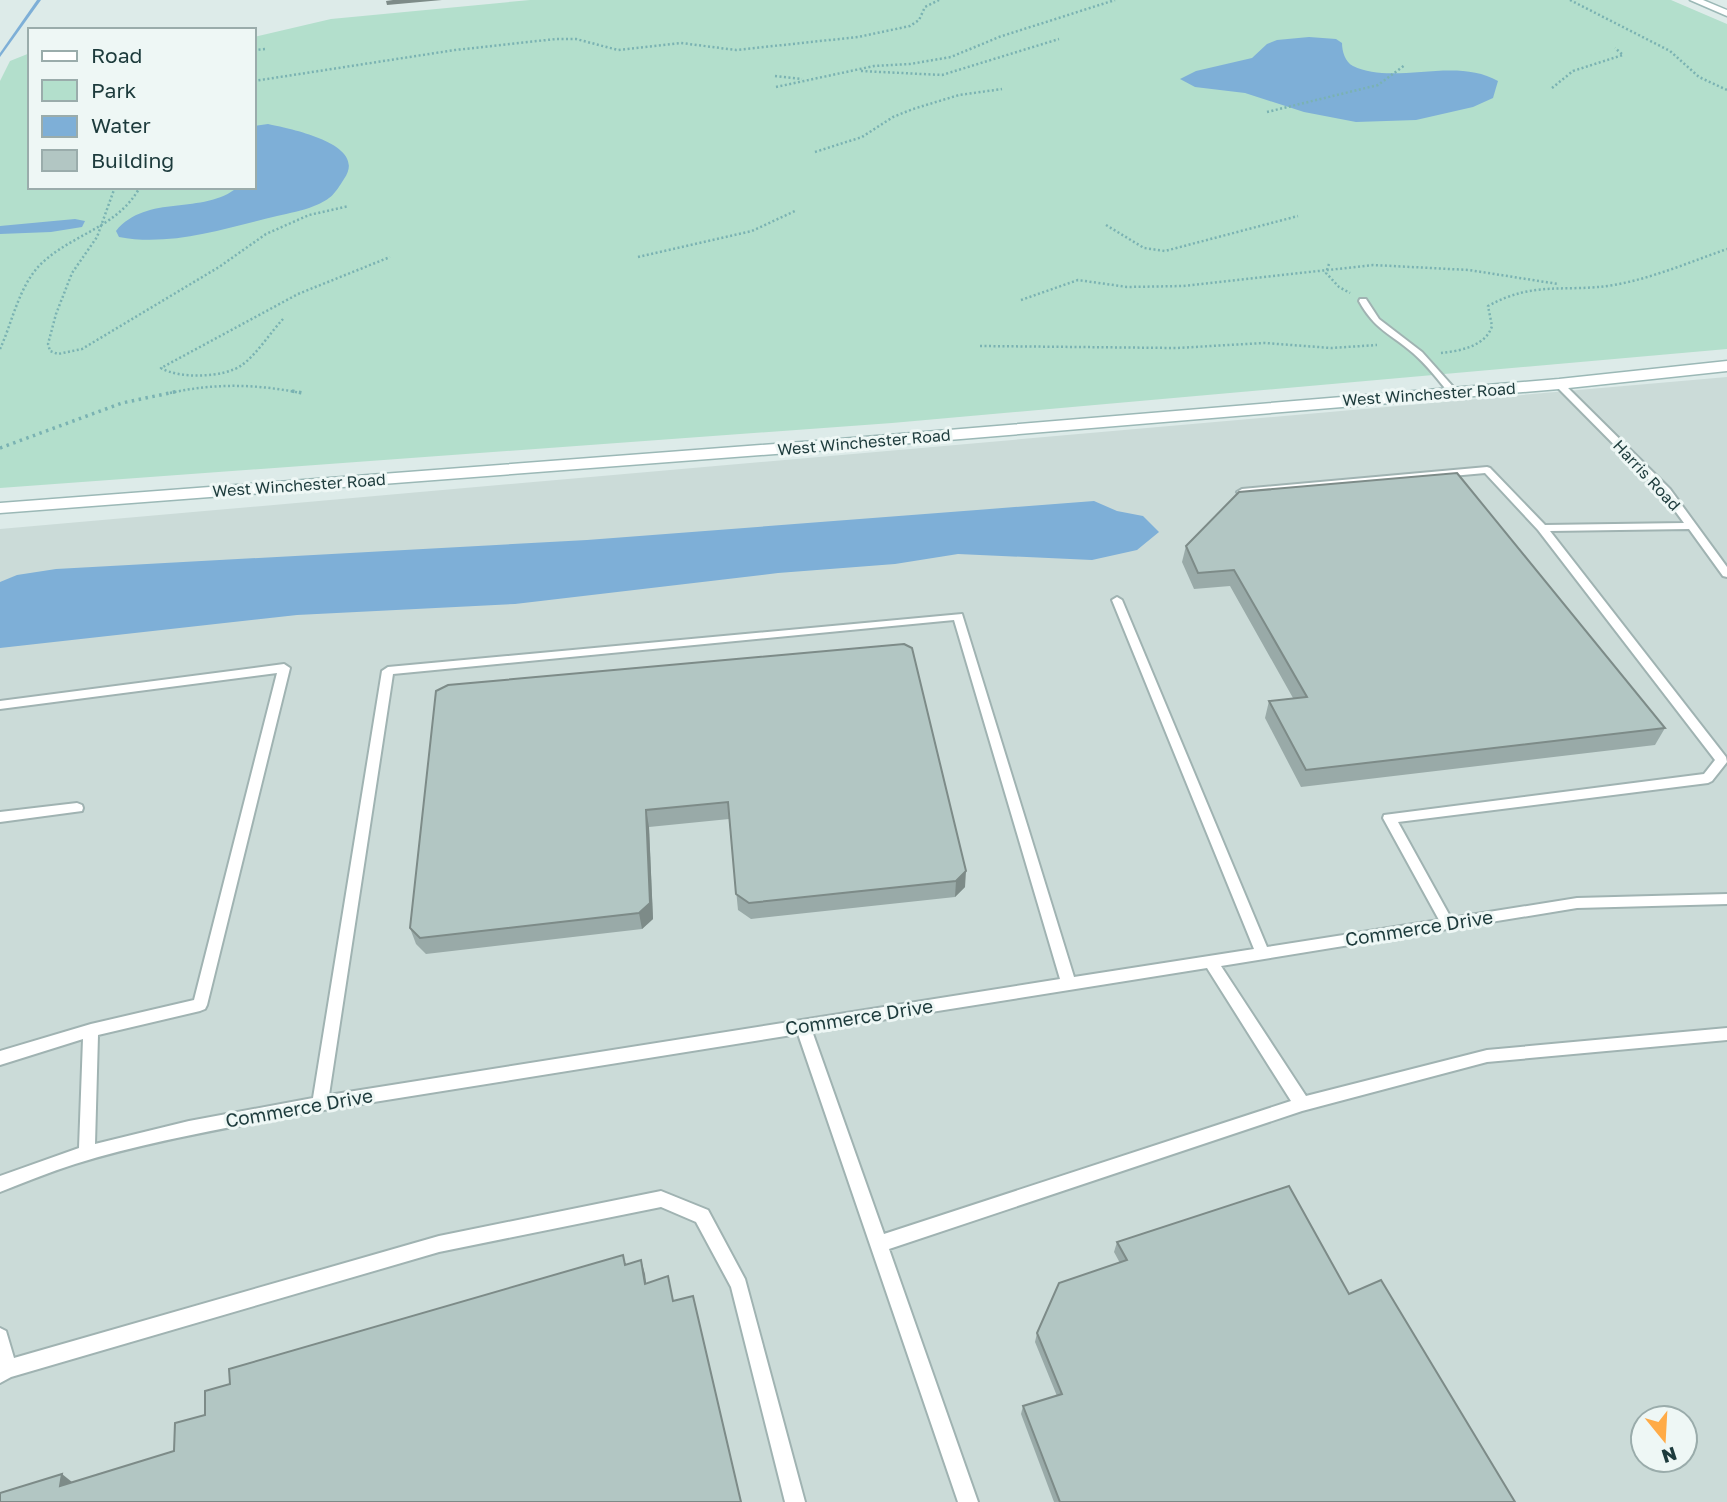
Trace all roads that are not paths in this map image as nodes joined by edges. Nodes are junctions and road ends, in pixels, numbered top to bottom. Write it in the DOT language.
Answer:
graph roads {
  1 [pos="1695,0"];
  2 [pos="1727,13"];
  3 [pos="1363,300"];
  4 [pos="1727,366"];
  5 [pos="1559,384"];
  6 [pos="1453,392"];
  7 [pos="1241,492"];
  8 [pos="0,508"];
  9 [pos="1692,526"];
  10 [pos="1542,528"];
  11 [pos="1727,574"];
  12 [pos="1116,600"];
  13 [pos="0,705"];
  14 [pos="77,808"];
  15 [pos="0,817"];
  16 [pos="1727,899"];
  17 [pos="1448,924"];
  18 [pos="1263,953"];
  19 [pos="1210,961"];
  20 [pos="1069,984"];
  21 [pos="803,1026"];
  22 [pos="91,1030"];
  23 [pos="1727,1034"];
  24 [pos="0,1058"];
  25 [pos="320,1103"];
  26 [pos="1302,1104"];
  27 [pos="87,1154"];
  28 [pos="0,1184"];
  29 [pos="878,1244"];
  30 [pos="0,1337"];
  31 [pos="3,1371"];
  32 [pos="795,1502"];
  33 [pos="968,1502"];
  1 -- 2 [label="main road"];
  3 -- 6 [label="lane"];
  4 -- 5 [label="main road, West Winchester Road"];
  5 -- 6 [label="main road, West Winchester Road"];
  5 -- 9 [label="lane, Harris Road"];
  6 -- 8 [label="main road, West Winchester Road"];
  7 -- 10 [label="lane"];
  9 -- 10 [label="lane"];
  9 -- 11 [label="lane, Harris Road"];
  10 -- 17 [label="lane"];
  12 -- 18 [label="lane"];
  13 -- 22 [label="lane"];
  14 -- 15 [label="lane"];
  16 -- 17 [label="lane, Commerce Drive"];
  17 -- 18 [label="lane, Commerce Drive"];
  18 -- 19 [label="lane, Commerce Drive"];
  19 -- 20 [label="lane, Commerce Drive"];
  19 -- 26 [label="lane"];
  20 -- 21 [label="lane, Commerce Drive"];
  20 -- 25 [label="lane"];
  21 -- 25 [label="lane, Commerce Drive"];
  21 -- 29 [label="lane"];
  22 -- 24 [label="lane"];
  22 -- 27 [label="lane"];
  23 -- 26 [label="lane"];
  25 -- 27 [label="lane, Commerce Drive"];
  26 -- 29 [label="lane"];
  27 -- 28 [label="lane, Commerce Drive"];
  29 -- 33 [label="lane"];
  30 -- 31 [label="lane"];
  31 -- 32 [label="lane"];
}
